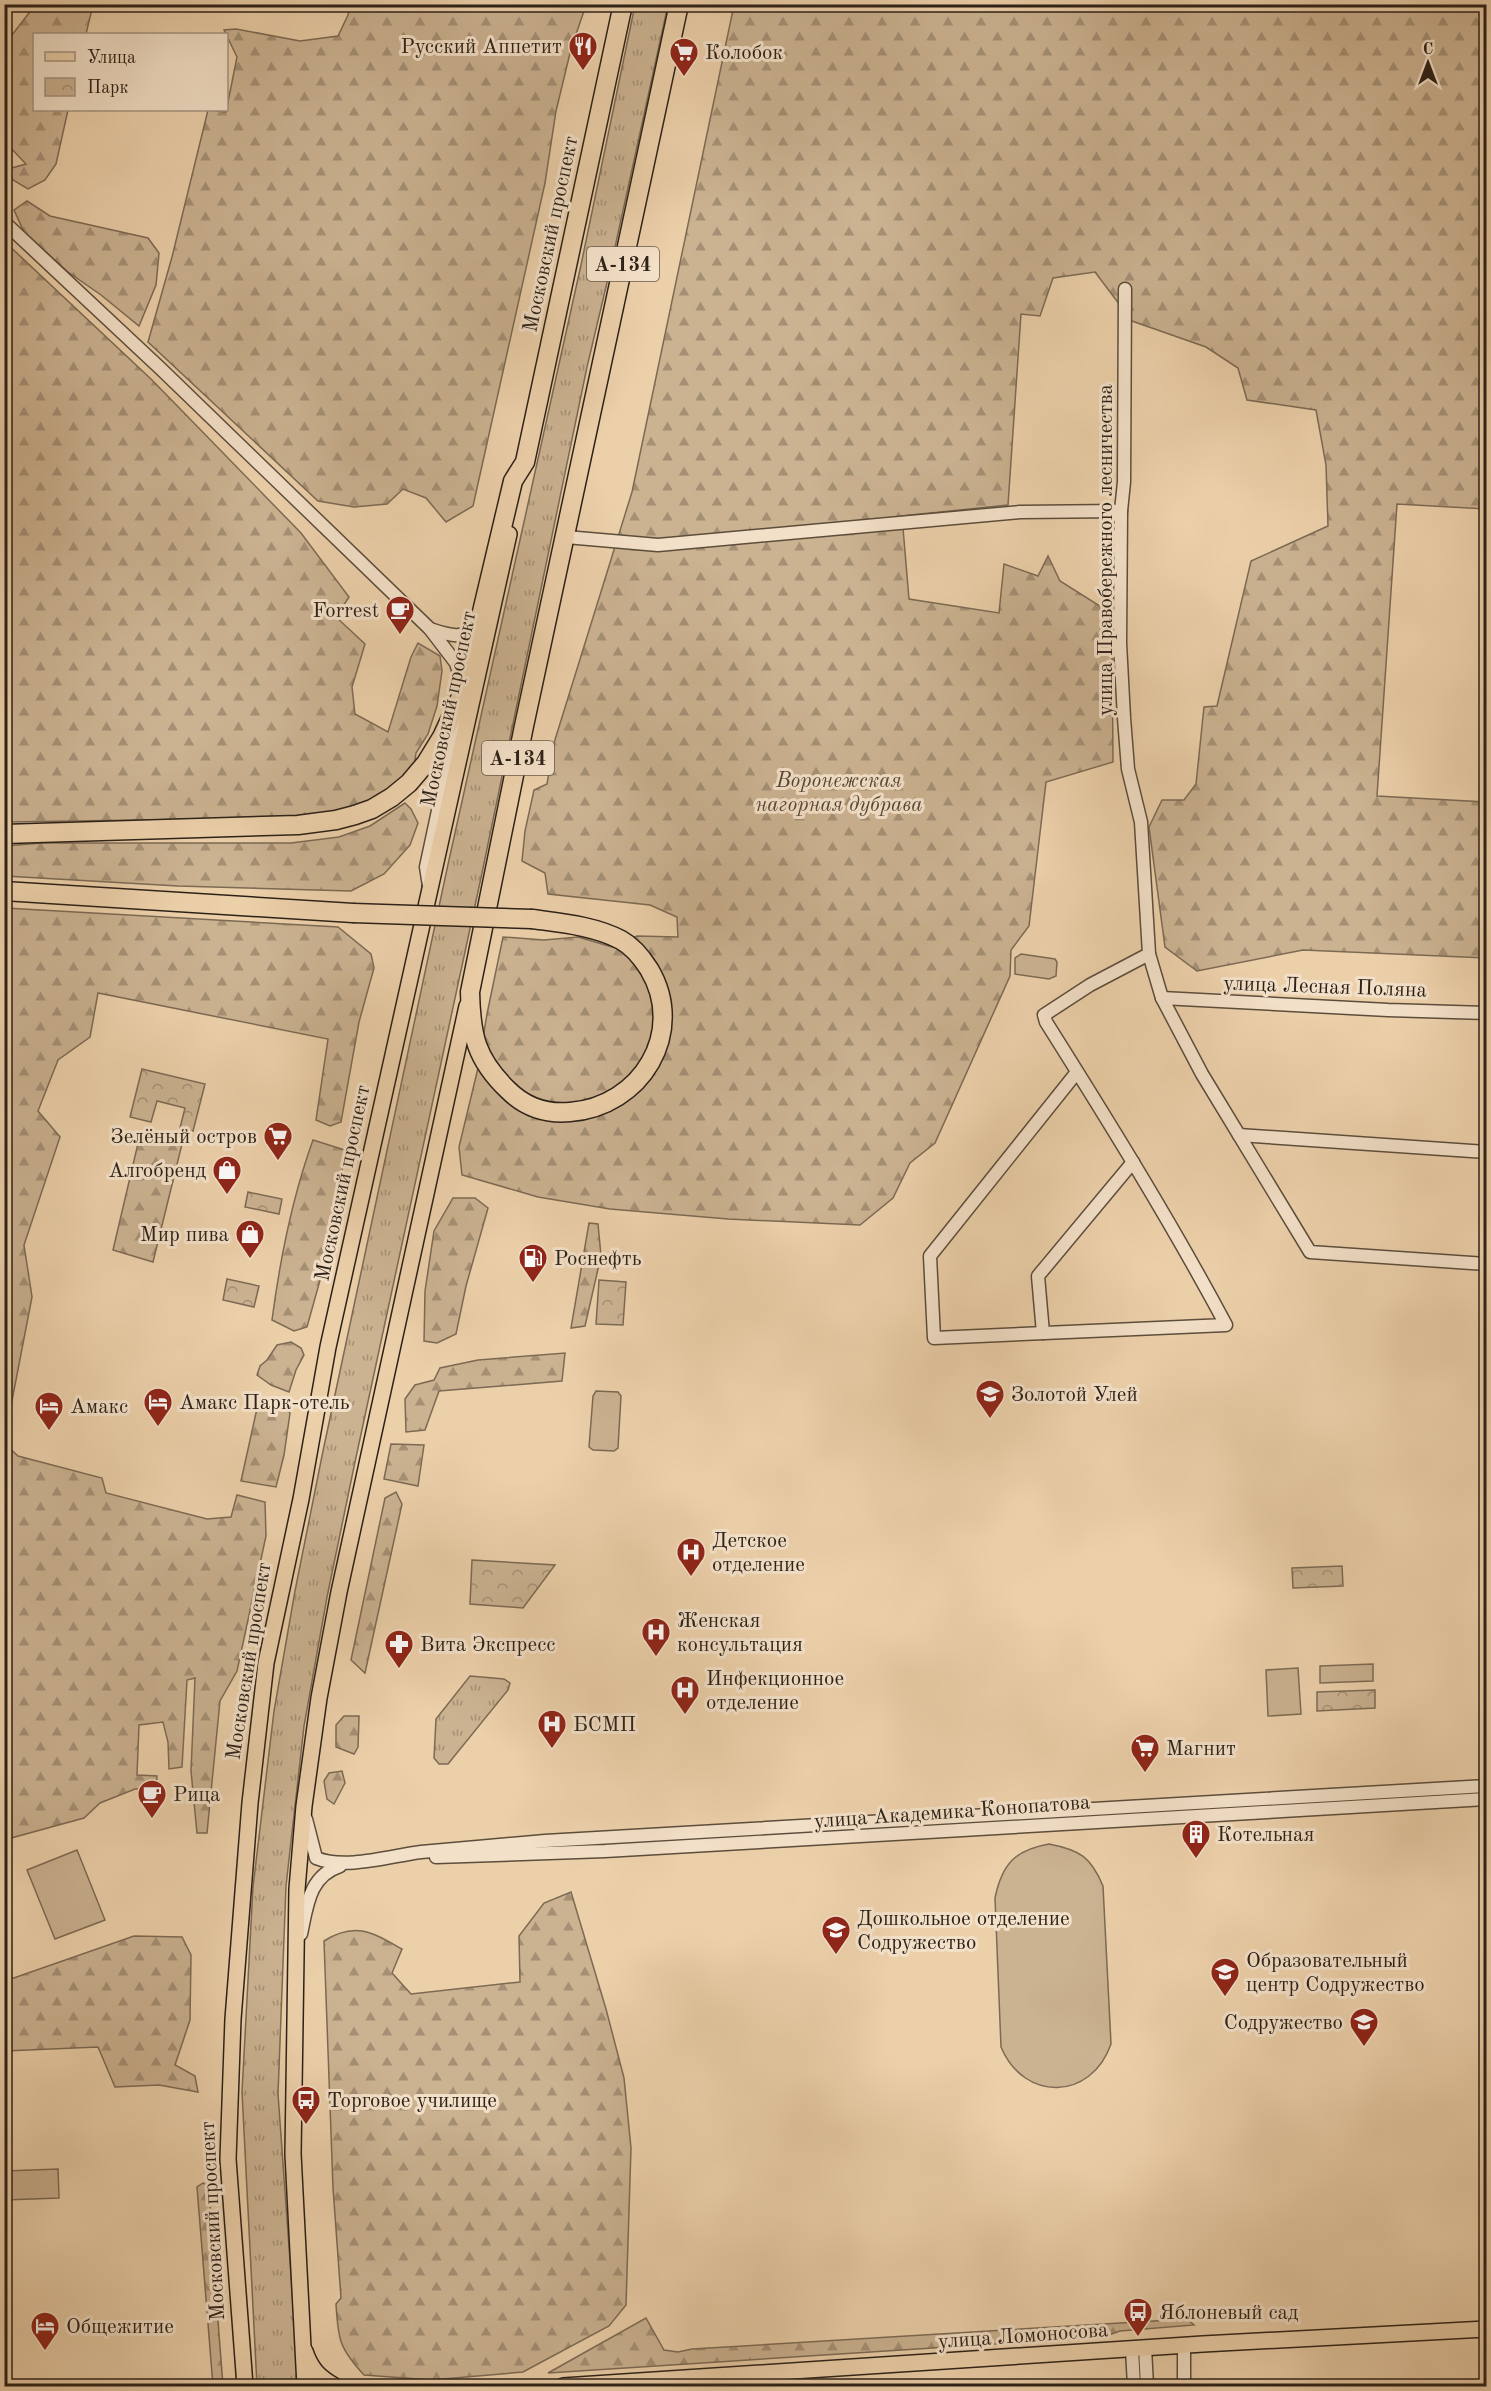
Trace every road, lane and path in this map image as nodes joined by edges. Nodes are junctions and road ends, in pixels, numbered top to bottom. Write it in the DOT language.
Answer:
graph roads {
  1 [pos="623,4"];
  2 [pos="679,4"];
  3 [pos="4,222"];
  4 [pos="1125,289"];
  5 [pos="525,462"];
  6 [pos="1121,511"];
  7 [pos="566,537"];
  8 [pos="479,623"];
  9 [pos="430,629"];
  10 [pos="463,692"];
  11 [pos="4,834"];
  12 [pos="4,891"];
  13 [pos="431,893"];
  14 [pos="1149,954"];
  15 [pos="470,992"];
  16 [pos="1162,998"];
  17 [pos="1486,1012"];
  18 [pos="1077,1072"];
  19 [pos="1239,1135"];
  20 [pos="1486,1152"];
  21 [pos="1133,1162"];
  22 [pos="1486,1264"];
  23 [pos="1043,1333"];
  24 [pos="1486,1786"];
  25 [pos="1486,1799"];
  26 [pos="304,1806"];
  27 [pos="420,1852"];
  28 [pos="350,1862"];
  29 [pos="295,1961"];
  30 [pos="1486,2329"];
  31 [pos="301,2338"];
  32 [pos="1184,2346"];
  33 [pos="1138,2349"];
  34 [pos="245,2386"];
  35 [pos="304,2386"];
  36 [pos="335,2386"];
  37 [pos="562,2386"];
  38 [pos="1134,2386"];
  39 [pos="1147,2386"];
  40 [pos="1184,2386"];
  1 -- 5 [label="highway, Московский проспект / А-134"];
  2 -- 7 [label="highway, А-134"];
  3 -- 9 [label="street"];
  4 -- 6 [label="street, улица Правобережного лесничества"];
  5 -- 8 [label="highway"];
  5 -- 13 [label="main road, Московский проспект"];
  6 -- 7 [label="street"];
  6 -- 14 [label="street, улица Правобережного лесничества"];
  7 -- 15 [label="highway, А-134"];
  8 -- 9 [label="street"];
  8 -- 10 [label="highway"];
  9 -- 10 [label="street"];
  10 -- 11 [label="highway"];
  10 -- 13 [label="street"];
  12 -- 15 [label="highway, bridge"];
  13 -- 34 [label="main road, Московский проспект"];
  14 -- 16 [label="street"];
  14 -- 18 [label="street"];
  15 -- 26 [label="main road"];
  16 -- 17 [label="street, улица Лесная Поляна"];
  16 -- 19 [label="street"];
  18 -- 21 [label="street"];
  18 -- 23 [label="street"];
  19 -- 20 [label="street"];
  19 -- 22 [label="street"];
  21 -- 23 [label="street"];
  21 -- 23 [label="street"];
  24 -- 27 [label="street, улица Академика Конопатова"];
  25 -- 27 [label="street, улица Академика Конопатова"];
  26 -- 28 [label="street"];
  26 -- 29 [label="main road"];
  27 -- 28 [label="street, улица Академика Конопатова"];
  28 -- 29 [label="street"];
  29 -- 31 [label="main road"];
  30 -- 32 [label="main road, улица Ломоносова"];
  31 -- 35 [label="main road"];
  31 -- 36 [label="main road"];
  32 -- 33 [label="main road, улица Ломоносова"];
  32 -- 40 [label="street"];
  33 -- 37 [label="main road, улица Ломоносова"];
  33 -- 38 [label="street"];
  33 -- 39 [label="street"];
}
